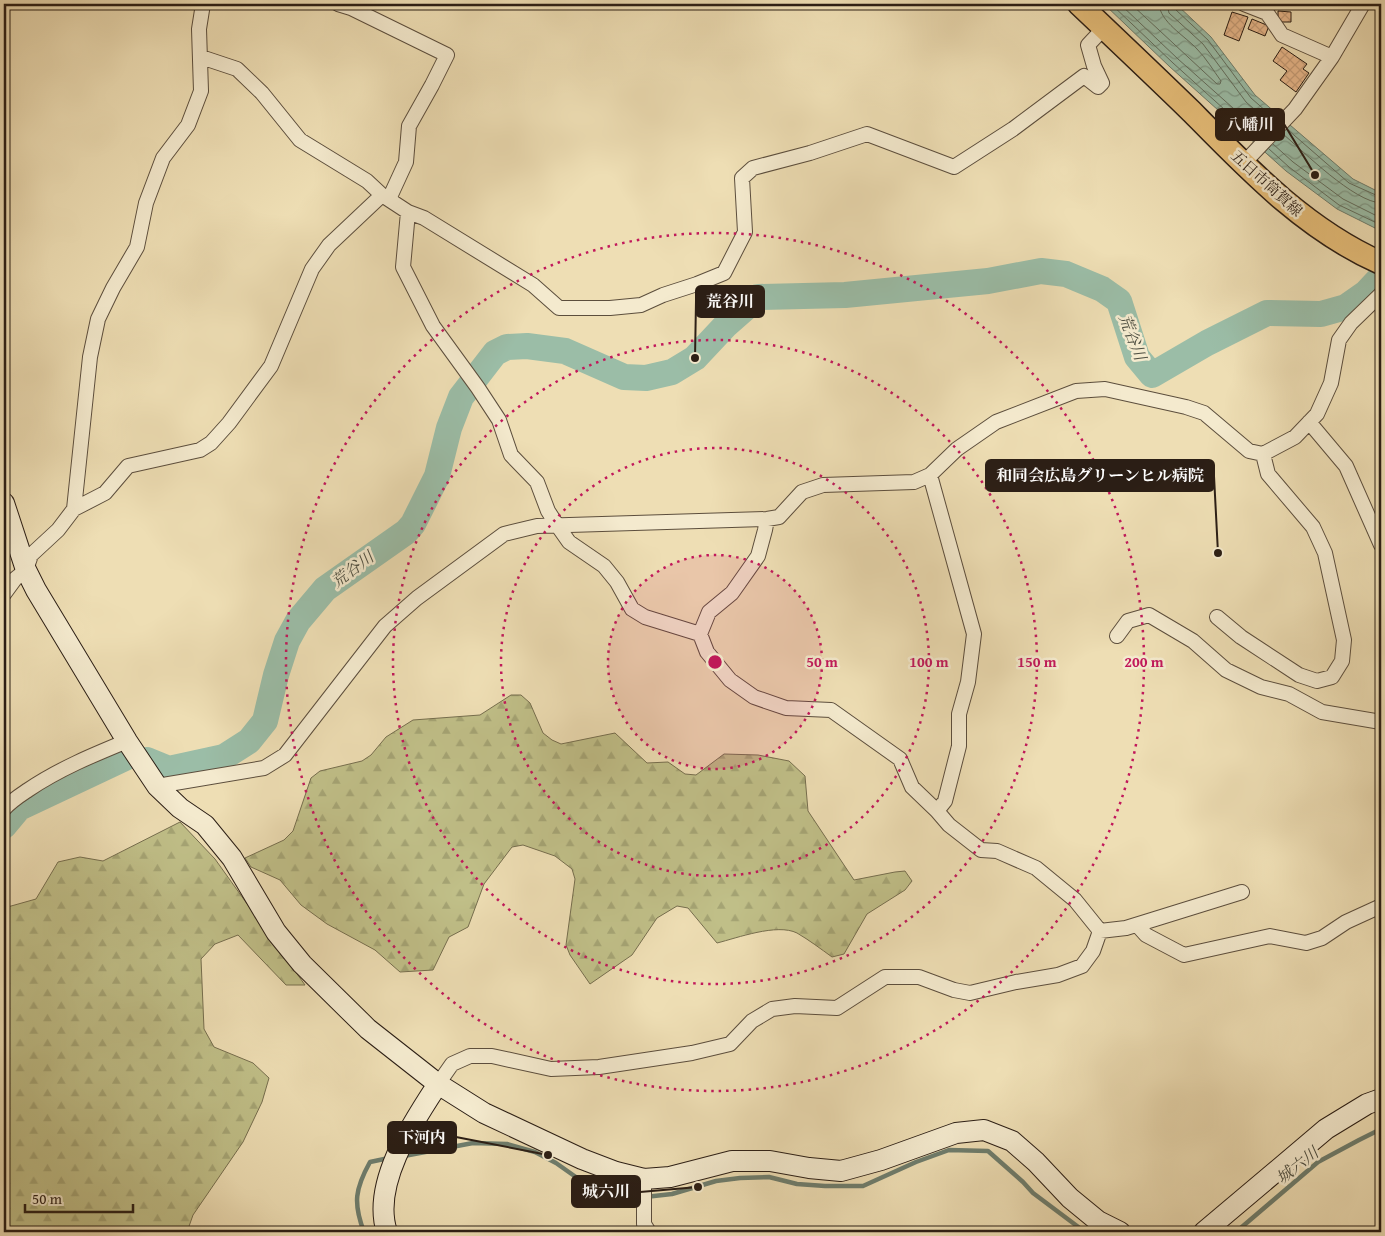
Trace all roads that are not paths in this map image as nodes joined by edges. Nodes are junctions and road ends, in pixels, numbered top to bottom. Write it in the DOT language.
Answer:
graph roads {
  1 [pos="203,4"];
  2 [pos="338,4"];
  3 [pos="1079,4"];
  4 [pos="1244,4"];
  5 [pos="1363,4"];
  6 [pos="1104,28"];
  7 [pos="1332,56"];
  8 [pos="201,57"];
  9 [pos="1246,160"];
  10 [pos="386,197"];
  11 [pos="408,212"];
  12 [pos="1381,263"];
  13 [pos="1381,294"];
  14 [pos="1309,422"];
  15 [pos="1263,454"];
  16 [pos="930,475"];
  17 [pos="4,503"];
  18 [pos="74,509"];
  19 [pos="767,519"];
  20 [pos="557,525"];
  21 [pos="1381,545"];
  22 [pos="26,570"];
  23 [pos="4,594"];
  24 [pos="1218,617"];
  25 [pos="700,634"];
  26 [pos="1117,636"];
  27 [pos="1381,722"];
  28 [pos="127,741"];
  29 [pos="157,786"];
  30 [pos="4,809"];
  31 [pos="937,811"];
  32 [pos="1242,892"];
  33 [pos="1381,906"];
  34 [pos="1137,925"];
  35 [pos="1100,931"];
  36 [pos="438,1084"];
  37 [pos="1381,1099"];
  38 [pos="644,1182"];
  39 [pos="387,1232"];
  40 [pos="649,1232"];
  41 [pos="1120,1232"];
  42 [pos="1204,1232"];
  1 -- 8 [label="street"];
  2 -- 10 [label="street"];
  3 -- 6 [label="main road, 五日市筒賀線"];
  4 -- 7 [label="street"];
  5 -- 7 [label="street"];
  6 -- 9 [label="main road, 五日市筒賀線"];
  6 -- 11 [label="street"];
  7 -- 9 [label="street"];
  8 -- 10 [label="street"];
  8 -- 18 [label="street"];
  9 -- 12 [label="main road, 五日市筒賀線"];
  10 -- 11 [label="street"];
  10 -- 18 [label="street"];
  11 -- 20 [label="street"];
  13 -- 14 [label="street"];
  14 -- 15 [label="street"];
  14 -- 21 [label="street"];
  15 -- 16 [label="street"];
  15 -- 24 [label="street"];
  16 -- 19 [label="street"];
  16 -- 31 [label="street"];
  17 -- 22 [label="street"];
  18 -- 22 [label="street"];
  19 -- 20 [label="street"];
  19 -- 25 [label="street"];
  20 -- 25 [label="street"];
  20 -- 29 [label="street"];
  22 -- 23 [label="street"];
  22 -- 28 [label="street"];
  25 -- 31 [label="street"];
  26 -- 27 [label="street"];
  28 -- 29 [label="street"];
  28 -- 30 [label="street"];
  29 -- 36 [label="street"];
  31 -- 35 [label="street"];
  32 -- 34 [label="street"];
  33 -- 34 [label="street"];
  34 -- 35 [label="street"];
  35 -- 36 [label="street"];
  36 -- 38 [label="street"];
  36 -- 39 [label="street"];
  37 -- 42 [label="street"];
  38 -- 40 [label="street"];
  38 -- 41 [label="street"];
}
